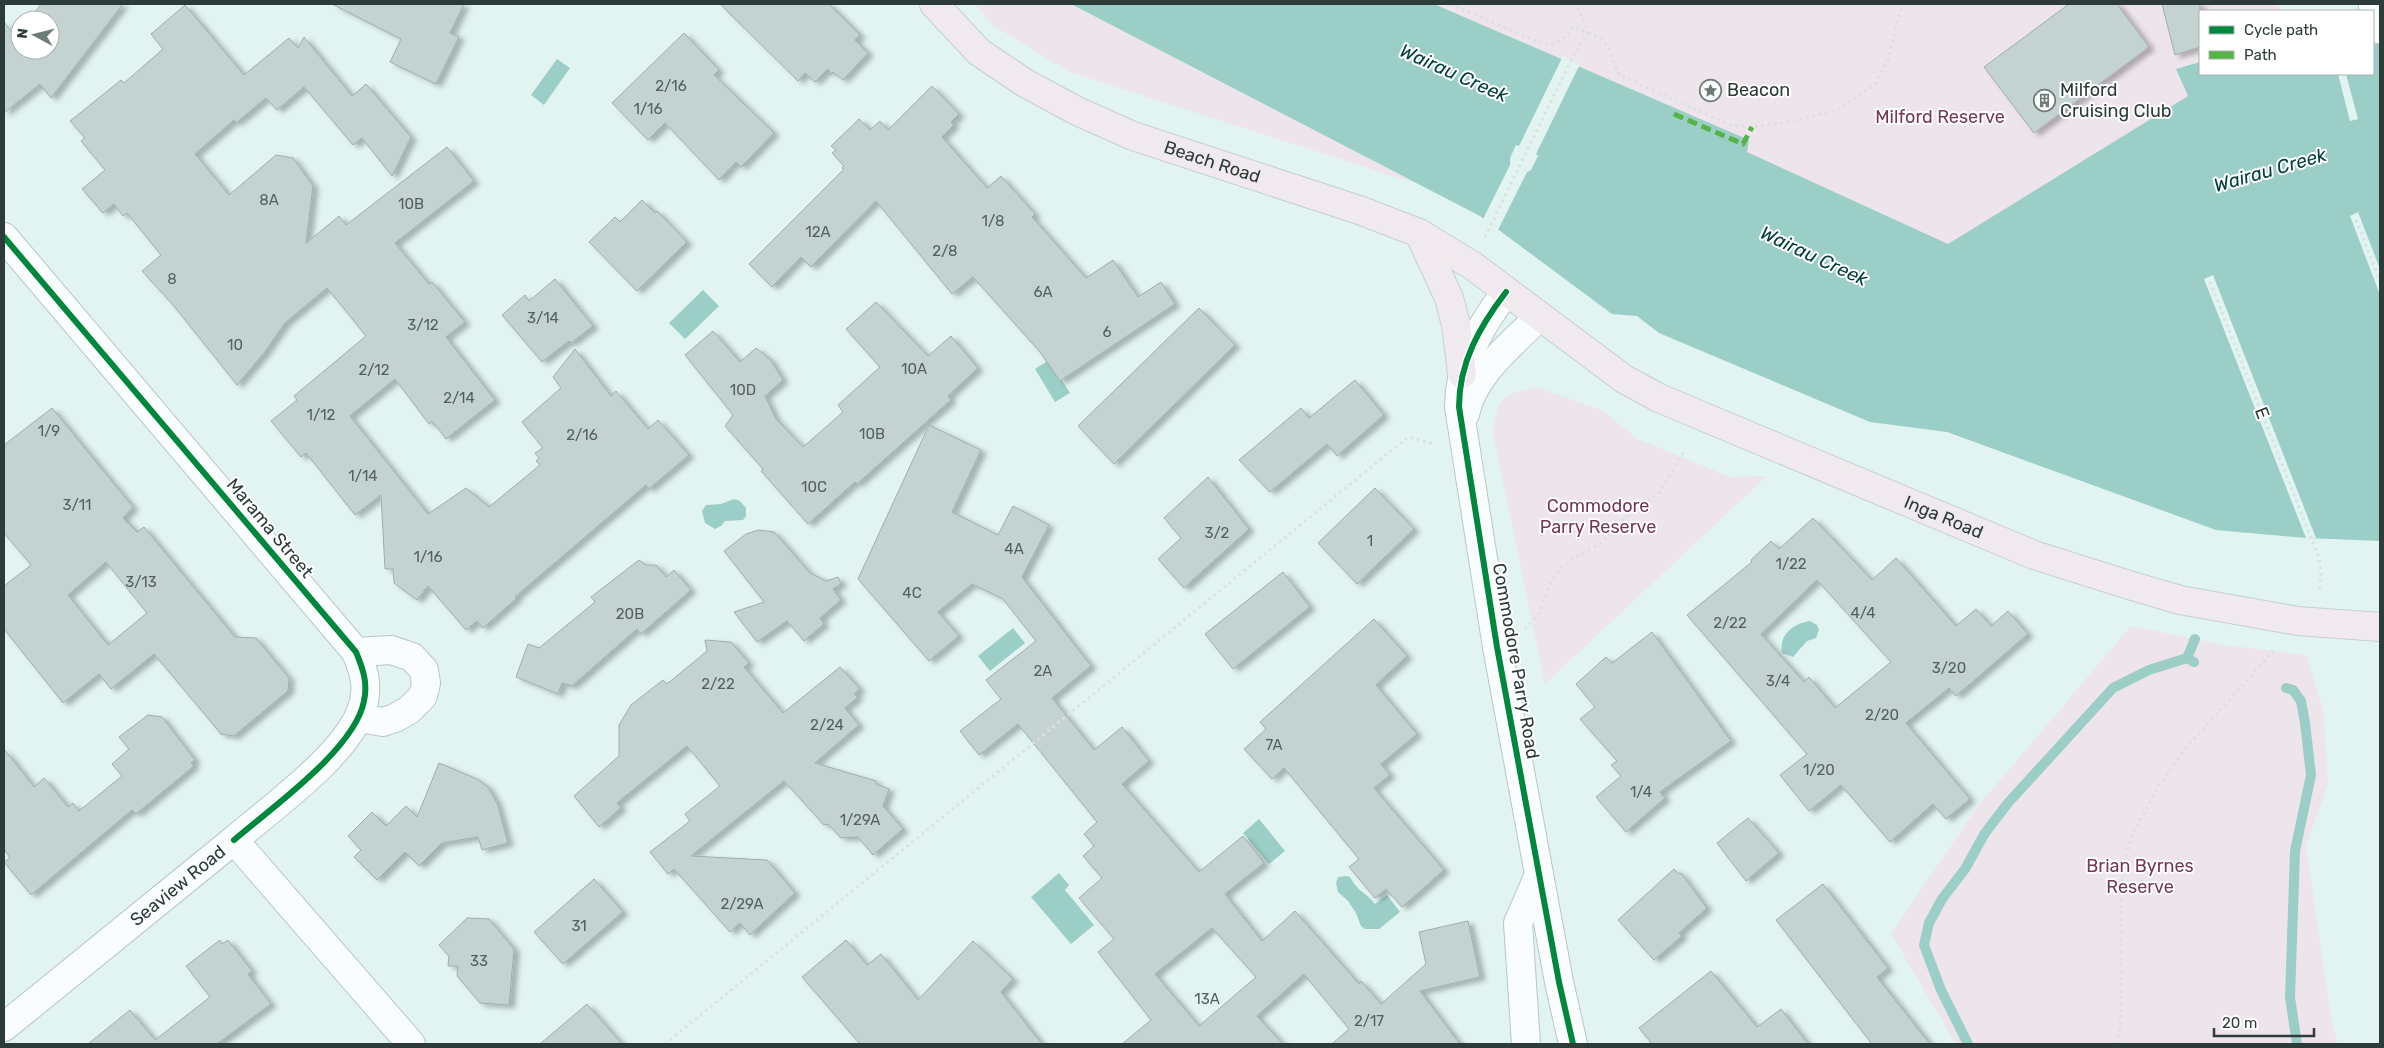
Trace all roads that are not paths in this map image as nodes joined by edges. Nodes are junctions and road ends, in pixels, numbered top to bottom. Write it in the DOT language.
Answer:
graph roads {
  1 [pos="934,4"];
  2 [pos="1419,233"];
  3 [pos="4,237"];
  4 [pos="1506,292"];
  5 [pos="1539,317"];
  6 [pos="1462,374"];
  7 [pos="1465,445"];
  8 [pos="2380,627"];
  9 [pos="356,652"];
  10 [pos="359,718"];
  11 [pos="234,840"];
  12 [pos="1539,875"];
  13 [pos="4,1028"];
  14 [pos="411,1044"];
  15 [pos="1526,1044"];
  16 [pos="1573,1044"];
  1 -- 2 [label="main road, Beach Road"];
  2 -- 4 [label="main road, Beach Road"];
  2 -- 6 [label="main road"];
  3 -- 9 [label="street, Marama Street"];
  4 -- 5 [label="main road, Inga Road"];
  4 -- 6 [label="street, Commodore Parry Road"];
  5 -- 7 [label="street, Commodore Parry Road"];
  5 -- 8 [label="main road, Inga Road"];
  6 -- 7 [label="street, Commodore Parry Road"];
  7 -- 12 [label="street, Commodore Parry Road"];
  9 -- 10 [label="street, Marama Street"];
  9 -- 10 [label="street"];
  10 -- 11 [label="street, Marama Street"];
  11 -- 13 [label="street, Seaview Road"];
  11 -- 14 [label="street, Seaview Road"];
  12 -- 15 [label="street"];
  12 -- 16 [label="street, Commodore Parry Road"];
}
